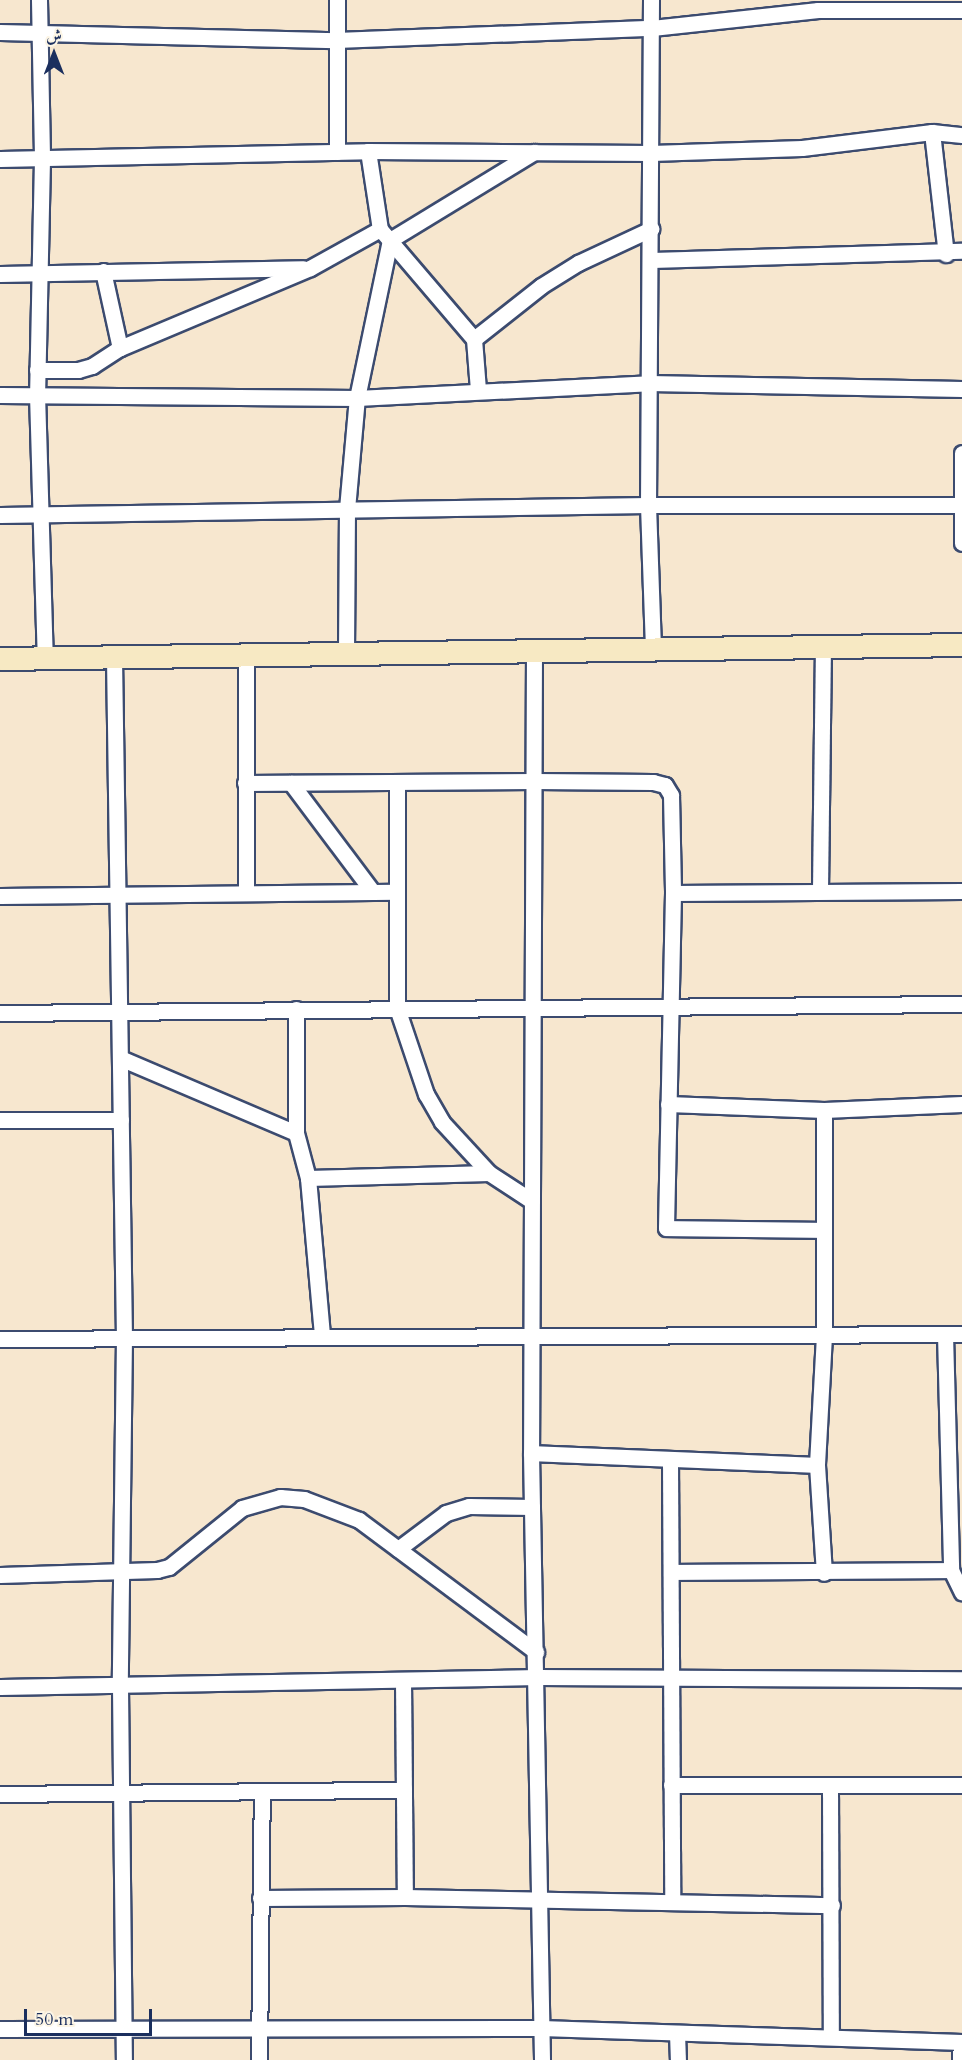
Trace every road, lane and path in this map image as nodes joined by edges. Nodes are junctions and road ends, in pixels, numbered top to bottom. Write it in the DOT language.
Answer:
graph roads {
  1 [pos="39,0"];
  2 [pos="337,0"];
  3 [pos="651,0"];
  4 [pos="960,6"];
  5 [pos="652,28"];
  6 [pos="0,32"];
  7 [pos="38,32"];
  8 [pos="336,40"];
  9 [pos="932,132"];
  10 [pos="962,135"];
  11 [pos="368,151"];
  12 [pos="337,152"];
  13 [pos="534,152"];
  14 [pos="651,153"];
  15 [pos="0,159"];
  16 [pos="42,159"];
  17 [pos="651,229"];
  18 [pos="385,235"];
  19 [pos="962,251"];
  20 [pos="946,254"];
  21 [pos="651,260"];
  22 [pos="310,268"];
  23 [pos="103,271"];
  24 [pos="0,274"];
  25 [pos="39,274"];
  26 [pos="474,339"];
  27 [pos="120,348"];
  28 [pos="37,370"];
  29 [pos="650,382"];
  30 [pos="962,389"];
  31 [pos="477,390"];
  32 [pos="37,394"];
  33 [pos="0,395"];
  34 [pos="357,398"];
  35 [pos="962,453"];
  36 [pos="648,505"];
  37 [pos="960,505"];
  38 [pos="347,509"];
  39 [pos="0,515"];
  40 [pos="41,515"];
  41 [pos="962,543"];
  42 [pos="962,645"];
  43 [pos="823,646"];
  44 [pos="652,648"];
  45 [pos="534,650"];
  46 [pos="346,652"];
  47 [pos="246,654"];
  48 [pos="114,657"];
  49 [pos="45,658"];
  50 [pos="0,659"];
  51 [pos="535,781"];
  52 [pos="398,782"];
  53 [pos="246,783"];
  54 [pos="291,783"];
  55 [pos="820,890"];
  56 [pos="246,891"];
  57 [pos="372,891"];
  58 [pos="962,891"];
  59 [pos="397,892"];
  60 [pos="673,893"];
  61 [pos="117,894"];
  62 [pos="0,896"];
  63 [pos="671,1004"];
  64 [pos="962,1004"];
  65 [pos="532,1005"];
  66 [pos="397,1008"];
  67 [pos="296,1010"];
  68 [pos="0,1013"];
  69 [pos="120,1013"];
  70 [pos="120,1058"];
  71 [pos="668,1104"];
  72 [pos="962,1104"];
  73 [pos="824,1110"];
  74 [pos="0,1120"];
  75 [pos="121,1120"];
  76 [pos="296,1132"];
  77 [pos="489,1173"];
  78 [pos="308,1178"];
  79 [pos="532,1201"];
  80 [pos="824,1230"];
  81 [pos="945,1334"];
  82 [pos="962,1334"];
  83 [pos="824,1335"];
  84 [pos="322,1336"];
  85 [pos="123,1337"];
  86 [pos="531,1337"];
  87 [pos="0,1340"];
  88 [pos="531,1453"];
  89 [pos="670,1461"];
  90 [pos="817,1465"];
  91 [pos="532,1507"];
  92 [pos="398,1549"];
  93 [pos="951,1570"];
  94 [pos="673,1572"];
  95 [pos="123,1573"];
  96 [pos="824,1573"];
  97 [pos="0,1575"];
  98 [pos="962,1593"];
  99 [pos="536,1652"];
  100 [pos="537,1677"];
  101 [pos="671,1677"];
  102 [pos="962,1679"];
  103 [pos="403,1680"];
  104 [pos="0,1687"];
  105 [pos="120,1687"];
  106 [pos="671,1785"];
  107 [pos="962,1785"];
  108 [pos="830,1788"];
  109 [pos="121,1790"];
  110 [pos="404,1790"];
  111 [pos="262,1791"];
  112 [pos="0,1794"];
  113 [pos="405,1897"];
  114 [pos="261,1898"];
  115 [pos="540,1900"];
  116 [pos="672,1900"];
  117 [pos="832,1905"];
  118 [pos="259,2027"];
  119 [pos="123,2028"];
  120 [pos="541,2028"];
  121 [pos="0,2029"];
  122 [pos="677,2033"];
  123 [pos="831,2037"];
  124 [pos="961,2042"];
  125 [pos="124,2060"];
  126 [pos="259,2060"];
  127 [pos="542,2060"];
  128 [pos="678,2060"];
  129 [pos="960,2060"];
  1 -- 7 [label="street"];
  2 -- 8 [label="street"];
  3 -- 5 [label="street"];
  4 -- 5 [label="street"];
  5 -- 8 [label="street"];
  5 -- 14 [label="street"];
  6 -- 7 [label="street"];
  7 -- 8 [label="street"];
  7 -- 16 [label="street"];
  8 -- 12 [label="street"];
  9 -- 10 [label="street"];
  9 -- 14 [label="street"];
  9 -- 20 [label="street"];
  11 -- 12 [label="street"];
  11 -- 13 [label="street"];
  11 -- 18 [label="street"];
  12 -- 16 [label="street"];
  13 -- 14 [label="street"];
  13 -- 18 [label="street"];
  14 -- 17 [label="street"];
  15 -- 16 [label="street"];
  16 -- 25 [label="street"];
  17 -- 21 [label="street"];
  17 -- 26 [label="street"];
  18 -- 22 [label="street"];
  18 -- 26 [label="street"];
  18 -- 34 [label="street"];
  19 -- 20 [label="street"];
  20 -- 21 [label="street"];
  21 -- 29 [label="street"];
  22 -- 23 [label="street"];
  22 -- 27 [label="street"];
  23 -- 25 [label="street"];
  23 -- 27 [label="street"];
  24 -- 25 [label="street"];
  25 -- 28 [label="street"];
  26 -- 31 [label="street"];
  27 -- 28 [label="street"];
  28 -- 32 [label="street"];
  29 -- 30 [label="street"];
  29 -- 31 [label="street"];
  29 -- 36 [label="street"];
  31 -- 34 [label="street"];
  32 -- 33 [label="street"];
  32 -- 34 [label="street"];
  32 -- 40 [label="street"];
  34 -- 38 [label="street"];
  35 -- 37 [label="street"];
  36 -- 37 [label="street"];
  36 -- 38 [label="street"];
  36 -- 44 [label="street"];
  37 -- 41 [label="street"];
  38 -- 40 [label="street"];
  38 -- 46 [label="street"];
  39 -- 40 [label="street"];
  40 -- 49 [label="street"];
  42 -- 43 [label="street"];
  43 -- 44 [label="street"];
  43 -- 55 [label="street"];
  44 -- 45 [label="street"];
  45 -- 46 [label="street"];
  45 -- 51 [label="street"];
  46 -- 47 [label="street"];
  47 -- 48 [label="street"];
  47 -- 53 [label="street"];
  48 -- 49 [label="street"];
  48 -- 61 [label="street"];
  49 -- 50 [label="street"];
  51 -- 52 [label="street"];
  51 -- 60 [label="street"];
  51 -- 65 [label="street"];
  52 -- 54 [label="street"];
  52 -- 59 [label="street"];
  53 -- 54 [label="street"];
  53 -- 56 [label="street"];
  54 -- 57 [label="street"];
  55 -- 58 [label="street"];
  55 -- 60 [label="street"];
  56 -- 57 [label="street"];
  56 -- 61 [label="street"];
  57 -- 59 [label="street"];
  59 -- 66 [label="street"];
  60 -- 63 [label="street"];
  61 -- 62 [label="street"];
  61 -- 69 [label="street"];
  63 -- 64 [label="street"];
  63 -- 65 [label="street"];
  63 -- 71 [label="street"];
  65 -- 66 [label="street"];
  65 -- 79 [label="street"];
  66 -- 67 [label="street"];
  66 -- 77 [label="street"];
  67 -- 69 [label="street"];
  67 -- 76 [label="street"];
  68 -- 69 [label="street"];
  69 -- 70 [label="street"];
  70 -- 75 [label="street"];
  70 -- 76 [label="street"];
  71 -- 73 [label="street"];
  71 -- 80 [label="street"];
  72 -- 73 [label="street"];
  73 -- 80 [label="street"];
  74 -- 75 [label="street"];
  75 -- 85 [label="street"];
  76 -- 78 [label="street"];
  77 -- 78 [label="street"];
  77 -- 79 [label="street"];
  78 -- 84 [label="street"];
  79 -- 86 [label="street"];
  80 -- 83 [label="street"];
  81 -- 82 [label="street"];
  81 -- 83 [label="street"];
  81 -- 93 [label="street"];
  83 -- 86 [label="street"];
  83 -- 90 [label="street"];
  84 -- 85 [label="street"];
  84 -- 86 [label="street"];
  85 -- 87 [label="street"];
  85 -- 95 [label="street"];
  86 -- 88 [label="street"];
  88 -- 89 [label="street"];
  88 -- 91 [label="street"];
  89 -- 90 [label="street"];
  89 -- 94 [label="street"];
  90 -- 96 [label="street"];
  91 -- 92 [label="street"];
  91 -- 99 [label="street"];
  92 -- 95 [label="street"];
  92 -- 99 [label="street"];
  93 -- 96 [label="street"];
  93 -- 98 [label="street"];
  94 -- 96 [label="street"];
  94 -- 101 [label="street"];
  95 -- 97 [label="street"];
  95 -- 105 [label="street"];
  99 -- 100 [label="street"];
  100 -- 101 [label="street"];
  100 -- 103 [label="street"];
  100 -- 115 [label="street"];
  101 -- 102 [label="street"];
  101 -- 106 [label="street"];
  103 -- 105 [label="street"];
  103 -- 110 [label="street"];
  104 -- 105 [label="street"];
  105 -- 109 [label="street"];
  106 -- 108 [label="street"];
  106 -- 116 [label="street"];
  107 -- 108 [label="street"];
  108 -- 117 [label="street"];
  109 -- 111 [label="street"];
  109 -- 112 [label="street"];
  109 -- 119 [label="street"];
  110 -- 111 [label="street"];
  110 -- 113 [label="street"];
  111 -- 114 [label="street"];
  113 -- 114 [label="street"];
  113 -- 115 [label="street"];
  114 -- 118 [label="street"];
  115 -- 116 [label="street"];
  115 -- 120 [label="street"];
  116 -- 117 [label="street"];
  117 -- 123 [label="street"];
  118 -- 119 [label="street"];
  118 -- 120 [label="street"];
  118 -- 126 [label="street"];
  119 -- 121 [label="street"];
  119 -- 125 [label="street"];
  120 -- 122 [label="street"];
  120 -- 127 [label="street"];
  122 -- 123 [label="street"];
  122 -- 128 [label="street"];
  123 -- 124 [label="street"];
  124 -- 129 [label="street"];
}
